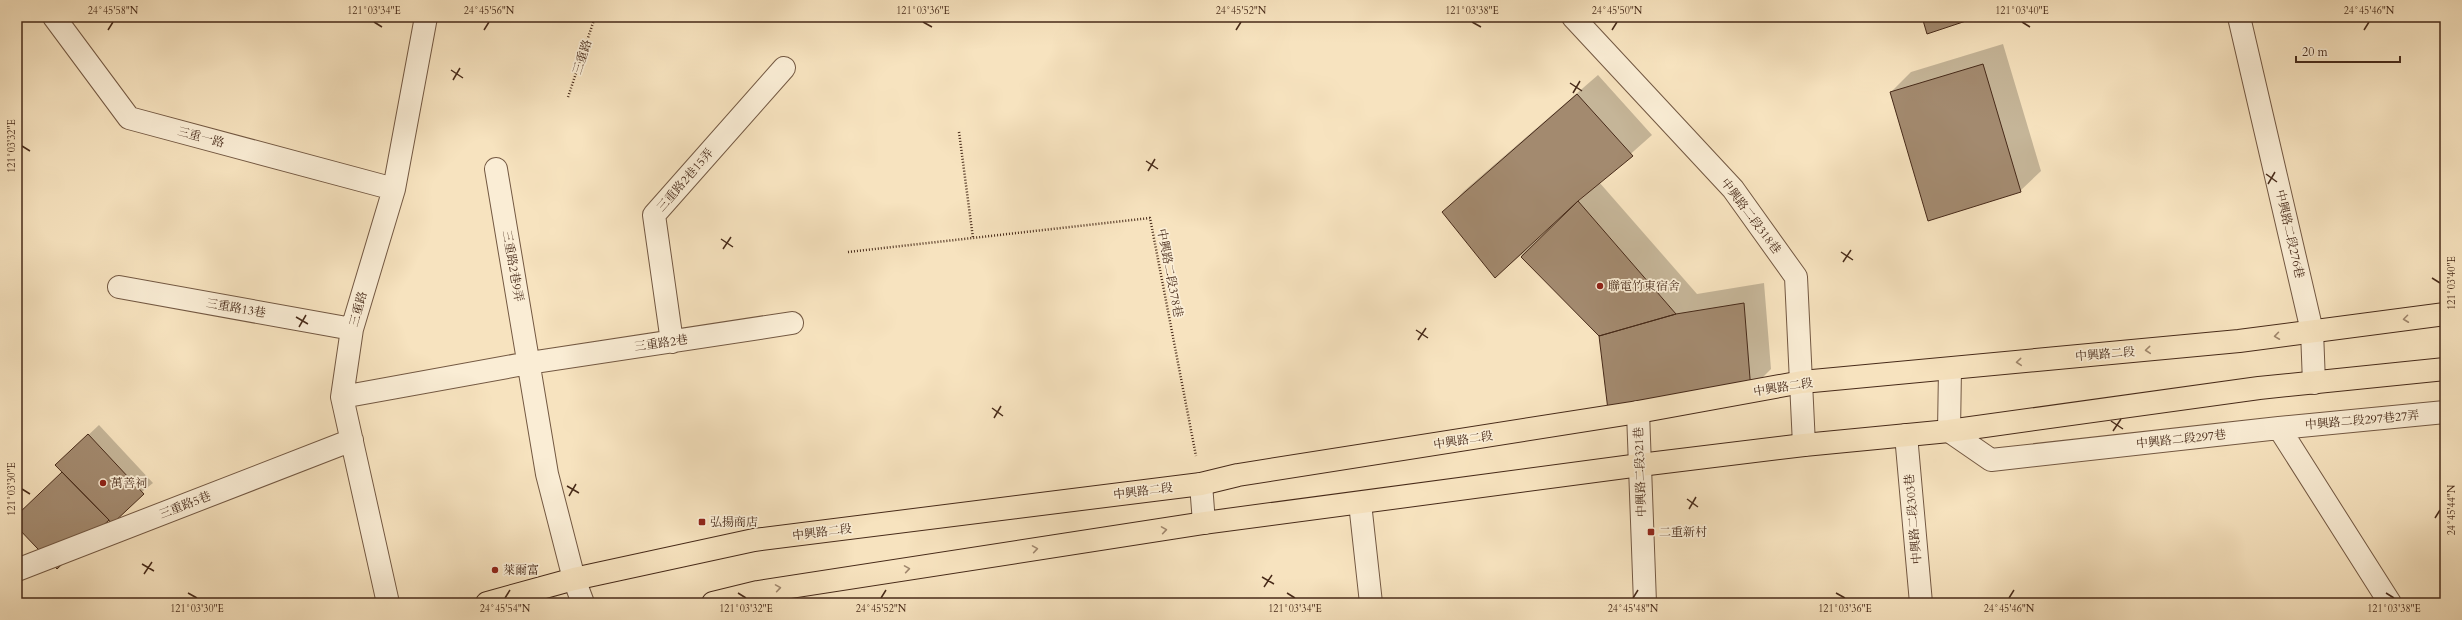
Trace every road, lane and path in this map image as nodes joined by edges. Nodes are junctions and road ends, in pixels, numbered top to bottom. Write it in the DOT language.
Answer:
graph roads {
  1 [pos="54,17"];
  2 [pos="426,17"];
  3 [pos="595,17"];
  4 [pos="1573,17"];
  5 [pos="2239,17"];
  6 [pos="784,68"];
  7 [pos="568,97"];
  8 [pos="959,132"];
  9 [pos="496,169"];
  10 [pos="394,189"];
  11 [pos="972,238"];
  12 [pos="848,252"];
  13 [pos="119,286"];
  14 [pos="2445,314"];
  15 [pos="792,324"];
  16 [pos="352,329"];
  17 [pos="2312,331"];
  18 [pos="672,342"];
  19 [pos="529,363"];
  20 [pos="1950,369"];
  21 [pos="2445,369"];
  22 [pos="1802,382"];
  23 [pos="2314,383"];
  24 [pos="342,397"];
  25 [pos="1638,412"];
  26 [pos="2445,412"];
  27 [pos="2279,428"];
  28 [pos="1949,431"];
  29 [pos="1906,435"];
  30 [pos="352,440"];
  31 [pos="1804,445"];
  32 [pos="1640,465"];
  33 [pos="1201,484"];
  34 [pos="1360,503"];
  35 [pos="1204,523"];
  36 [pos="17,570"];
  37 [pos="574,579"];
  38 [pos="388,603"];
  39 [pos="488,603"];
  40 [pos="583,603"];
  41 [pos="713,603"];
  42 [pos="1371,603"];
  43 [pos="1645,603"];
  44 [pos="1920,603"];
  45 [pos="2390,603"];
  1 -- 10 [label="street, 三重一路"];
  2 -- 10 [label="street, 三重路"];
  3 -- 7 [label="path, 三重路"];
  4 -- 22 [label="street, 中興路二段318巷"];
  5 -- 17 [label="street, 中興路二段276巷"];
  6 -- 18 [label="street, 三重路2巷15弄"];
  8 -- 11 [label="path"];
  9 -- 19 [label="street, 三重路2巷9弄"];
  10 -- 16 [label="street, 三重路"];
  11 -- 12 [label="path, 中興路二段378巷"];
  11 -- 33 [label="path, 中興路二段378巷"];
  13 -- 16 [label="street, 三重路13巷"];
  14 -- 17 [label="main road, 中興路二段, one-way"];
  15 -- 18 [label="street, 三重路2巷"];
  16 -- 24 [label="street, 三重路"];
  17 -- 20 [label="main road, 中興路二段, one-way"];
  17 -- 23 [label="street, 中興路二段276巷"];
  18 -- 19 [label="street, 三重路2巷"];
  19 -- 24 [label="street, 三重路2巷"];
  19 -- 37 [label="street"];
  20 -- 22 [label="main road, 中興路二段"];
  20 -- 28 [label="street"];
  21 -- 23 [label="main road"];
  22 -- 25 [label="main road, 中興路二段"];
  22 -- 31 [label="street, 中興路二段318巷"];
  23 -- 28 [label="main road"];
  24 -- 30 [label="street, 三重路"];
  25 -- 32 [label="street, 中興路二段321巷"];
  25 -- 33 [label="main road, 中興路二段"];
  26 -- 27 [label="street, 中興路二段297巷27弄"];
  27 -- 28 [label="street, 中興路二段297巷"];
  27 -- 45 [label="street"];
  28 -- 29 [label="main road"];
  29 -- 31 [label="main road"];
  29 -- 44 [label="street, 中興路二段303巷"];
  30 -- 36 [label="street, 三重路5巷"];
  30 -- 38 [label="street, 三重路"];
  31 -- 32 [label="main road"];
  32 -- 34 [label="main road"];
  32 -- 43 [label="street, 中興路二段321巷"];
  33 -- 35 [label="street"];
  33 -- 37 [label="main road, 中興路二段"];
  34 -- 35 [label="main road"];
  34 -- 42 [label="street"];
  41 -- 35 [label="main road, one-way"];
  37 -- 39 [label="main road, 中興路二段"];
  37 -- 40 [label="street"];
}
